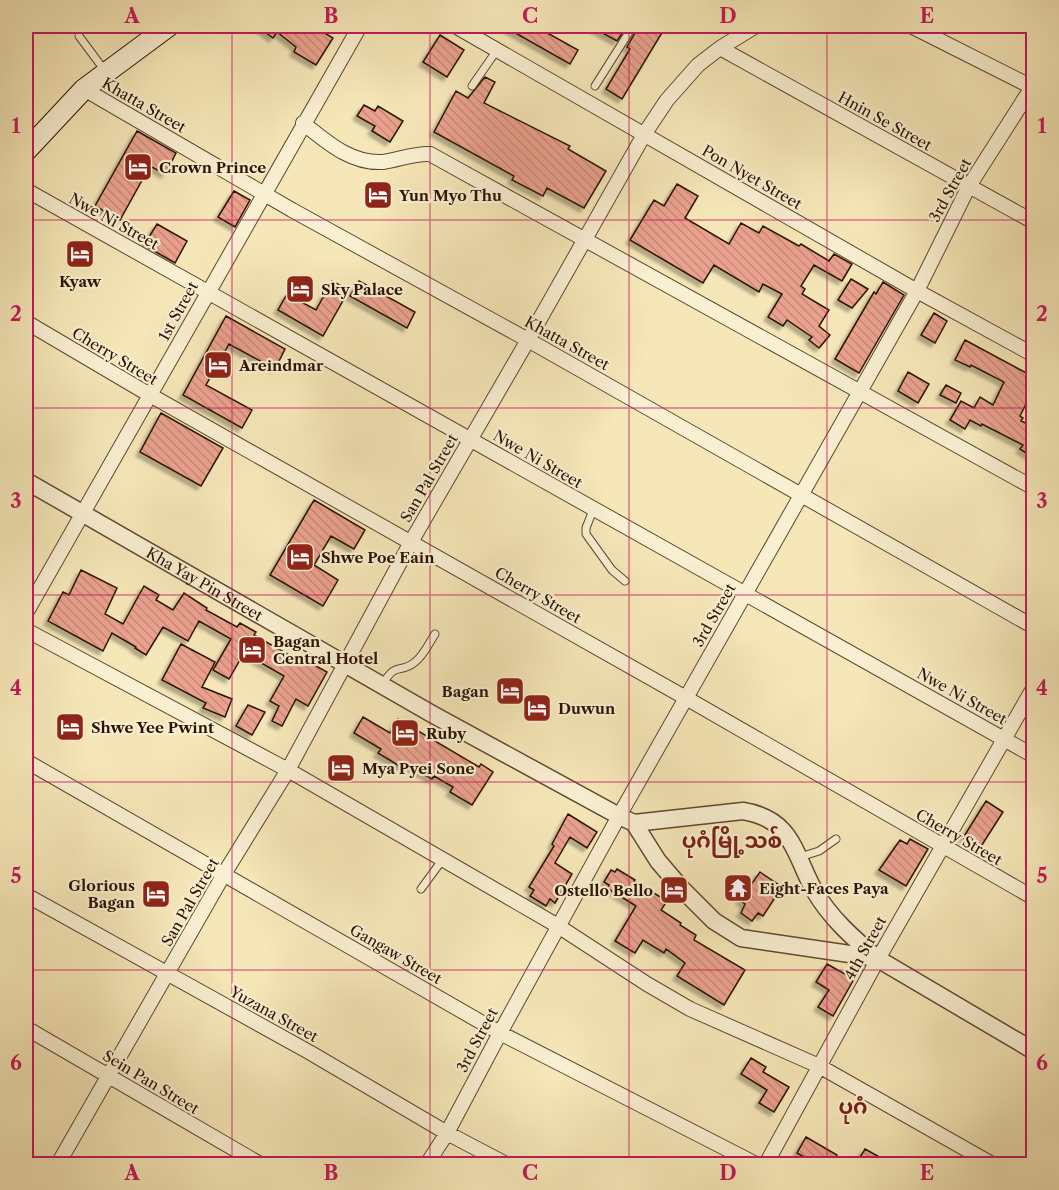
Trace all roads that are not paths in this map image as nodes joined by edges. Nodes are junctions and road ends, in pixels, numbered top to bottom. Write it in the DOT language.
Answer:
graph roads {
  1 [pos="169,26"];
  2 [pos="360,26"];
  3 [pos="455,26"];
  4 [pos="633,26"];
  5 [pos="756,26"];
  6 [pos="911,26"];
  7 [pos="80,36"];
  8 [pos="720,48"];
  9 [pos="497,50"];
  10 [pos="106,72"];
  11 [pos="472,86"];
  12 [pos="595,86"];
  13 [pos="1033,86"];
  14 [pos="84,89"];
  15 [pos="303,123"];
  16 [pos="645,133"];
  17 [pos="26,151"];
  18 [pos="969,186"];
  19 [pos="26,190"];
  20 [pos="263,192"];
  21 [pos="1034,222"];
  22 [pos="586,239"];
  23 [pos="917,291"];
  24 [pos="207,292"];
  25 [pos="26,322"];
  26 [pos="528,340"];
  27 [pos="1034,355"];
  28 [pos="859,390"];
  29 [pos="150,395"];
  30 [pos="470,440"];
  31 [pos="26,482"];
  32 [pos="1034,488"];
  33 [pos="802,495"];
  34 [pos="593,510"];
  35 [pos="83,514"];
  36 [pos="411,542"];
  37 [pos="625,580"];
  38 [pos="745,594"];
  39 [pos="26,613"];
  40 [pos="1034,627"];
  41 [pos="26,630"];
  42 [pos="435,634"];
  43 [pos="345,664"];
  44 [pos="382,686"];
  45 [pos="1034,687"];
  46 [pos="686,698"];
  47 [pos="1004,739"];
  48 [pos="1034,756"];
  49 [pos="26,761"];
  50 [pos="288,770"];
  51 [pos="626,820"];
  52 [pos="836,839"];
  53 [pos="942,846"];
  54 [pos="800,857"];
  55 [pos="443,859"];
  56 [pos="224,874"];
  57 [pos="421,889"];
  58 [pos="26,895"];
  59 [pos="1034,898"];
  60 [pos="558,926"];
  61 [pos="878,959"];
  62 [pos="168,974"];
  63 [pos="26,1028"];
  64 [pos="500,1033"];
  65 [pos="1034,1052"];
  66 [pos="819,1066"];
  67 [pos="109,1075"];
  68 [pos="447,1133"];
  69 [pos="58,1164"];
  70 [pos="260,1164"];
  71 [pos="427,1164"];
  72 [pos="506,1164"];
  73 [pos="756,1164"];
  74 [pos="766,1164"];
  75 [pos="992,1164"];
  1 -- 10 [label="main road"];
  2 -- 15 [label="street, 1st Street"];
  3 -- 9 [label="street, Pon Nyet Street"];
  4 -- 12 [label="lane"];
  5 -- 8 [label="street, San Pal Street"];
  6 -- 13 [label="street"];
  7 -- 10 [label="lane"];
  8 -- 16 [label="street, San Pal Street"];
  8 -- 18 [label="street, Hnin Se Street"];
  9 -- 11 [label="lane"];
  9 -- 16 [label="street, Pon Nyet Street"];
  10 -- 14 [label="main road"];
  13 -- 18 [label="street, 3rd Street"];
  14 -- 17 [label="main road"];
  14 -- 20 [label="street, Khatta Street"];
  15 -- 20 [label="street, 1st Street"];
  15 -- 22 [label="street"];
  16 -- 22 [label="street, San Pal Street"];
  16 -- 23 [label="street, Pon Nyet Street"];
  18 -- 21 [label="street, Hnin Se Street"];
  18 -- 23 [label="street, 3rd Street"];
  19 -- 24 [label="street, Nwe Ni Street"];
  20 -- 24 [label="street, 1st Street"];
  20 -- 26 [label="street, Khatta Street"];
  22 -- 26 [label="street, San Pal Street"];
  22 -- 28 [label="street"];
  23 -- 27 [label="street, Pon Nyet Street"];
  23 -- 28 [label="street, 3rd Street"];
  24 -- 29 [label="street, 1st Street"];
  24 -- 30 [label="street, Nwe Ni Street"];
  25 -- 29 [label="street, Cherry Street"];
  26 -- 30 [label="street, San Pal Street"];
  26 -- 33 [label="street, Khatta Street"];
  28 -- 32 [label="street"];
  28 -- 33 [label="street, 3rd Street"];
  29 -- 35 [label="street, 1st Street"];
  29 -- 36 [label="street, Cherry Street"];
  30 -- 34 [label="street, Nwe Ni Street"];
  30 -- 36 [label="street, San Pal Street"];
  31 -- 35 [label="street, Kha Yay Pin Street"];
  33 -- 38 [label="street, 3rd Street"];
  33 -- 40 [label="street, Khatta Street"];
  34 -- 37 [label="lane"];
  34 -- 38 [label="street, Nwe Ni Street"];
  35 -- 39 [label="street, 1st Street"];
  35 -- 43 [label="street, Kha Yay Pin Street"];
  36 -- 43 [label="street, San Pal Street"];
  36 -- 46 [label="street, Cherry Street"];
  38 -- 46 [label="street, 3rd Street"];
  38 -- 47 [label="street, Nwe Ni Street"];
  41 -- 50 [label="street"];
  42 -- 44 [label="lane"];
  43 -- 44 [label="street, Kha Yay Pin Street"];
  43 -- 50 [label="street, San Pal Street"];
  44 -- 51 [label="street, Kha Yay Pin Street"];
  45 -- 47 [label="street, 4th Street"];
  46 -- 51 [label="street, 3rd Street"];
  46 -- 53 [label="street, Cherry Street"];
  47 -- 48 [label="street, Nwe Ni Street"];
  47 -- 53 [label="street, 4th Street"];
  49 -- 56 [label="street, Gangaw Street"];
  50 -- 55 [label="street"];
  50 -- 56 [label="street, San Pal Street"];
  51 -- 54 [label="street, Kha Yay Pin Street"];
  51 -- 60 [label="street, 3rd Street"];
  51 -- 61 [label="street, Kha Yay Pin Street"];
  52 -- 54 [label="lane"];
  53 -- 59 [label="street, Cherry Street"];
  53 -- 61 [label="street, 4th Street"];
  54 -- 61 [label="street, Kha Yay Pin Street"];
  55 -- 57 [label="lane"];
  55 -- 60 [label="street"];
  56 -- 62 [label="street, San Pal Street"];
  56 -- 64 [label="street, Gangaw Street"];
  58 -- 62 [label="street, Yuzana Street"];
  60 -- 64 [label="street, 3rd Street"];
  60 -- 66 [label="street"];
  61 -- 65 [label="street, Kha Yay Pin Street"];
  61 -- 66 [label="street, 4th Street"];
  62 -- 67 [label="street, San Pal Street"];
  62 -- 68 [label="street, Yuzana Street"];
  63 -- 67 [label="street, Sein Pan Street"];
  64 -- 68 [label="street, 3rd Street"];
  64 -- 73 [label="street, Gangaw Street"];
  66 -- 74 [label="street, 4th Street"];
  66 -- 75 [label="street"];
  67 -- 69 [label="street, San Pal Street"];
  67 -- 70 [label="street, Sein Pan Street"];
  68 -- 71 [label="street, 3rd Street"];
  68 -- 72 [label="street, Yuzana Street"];
}
